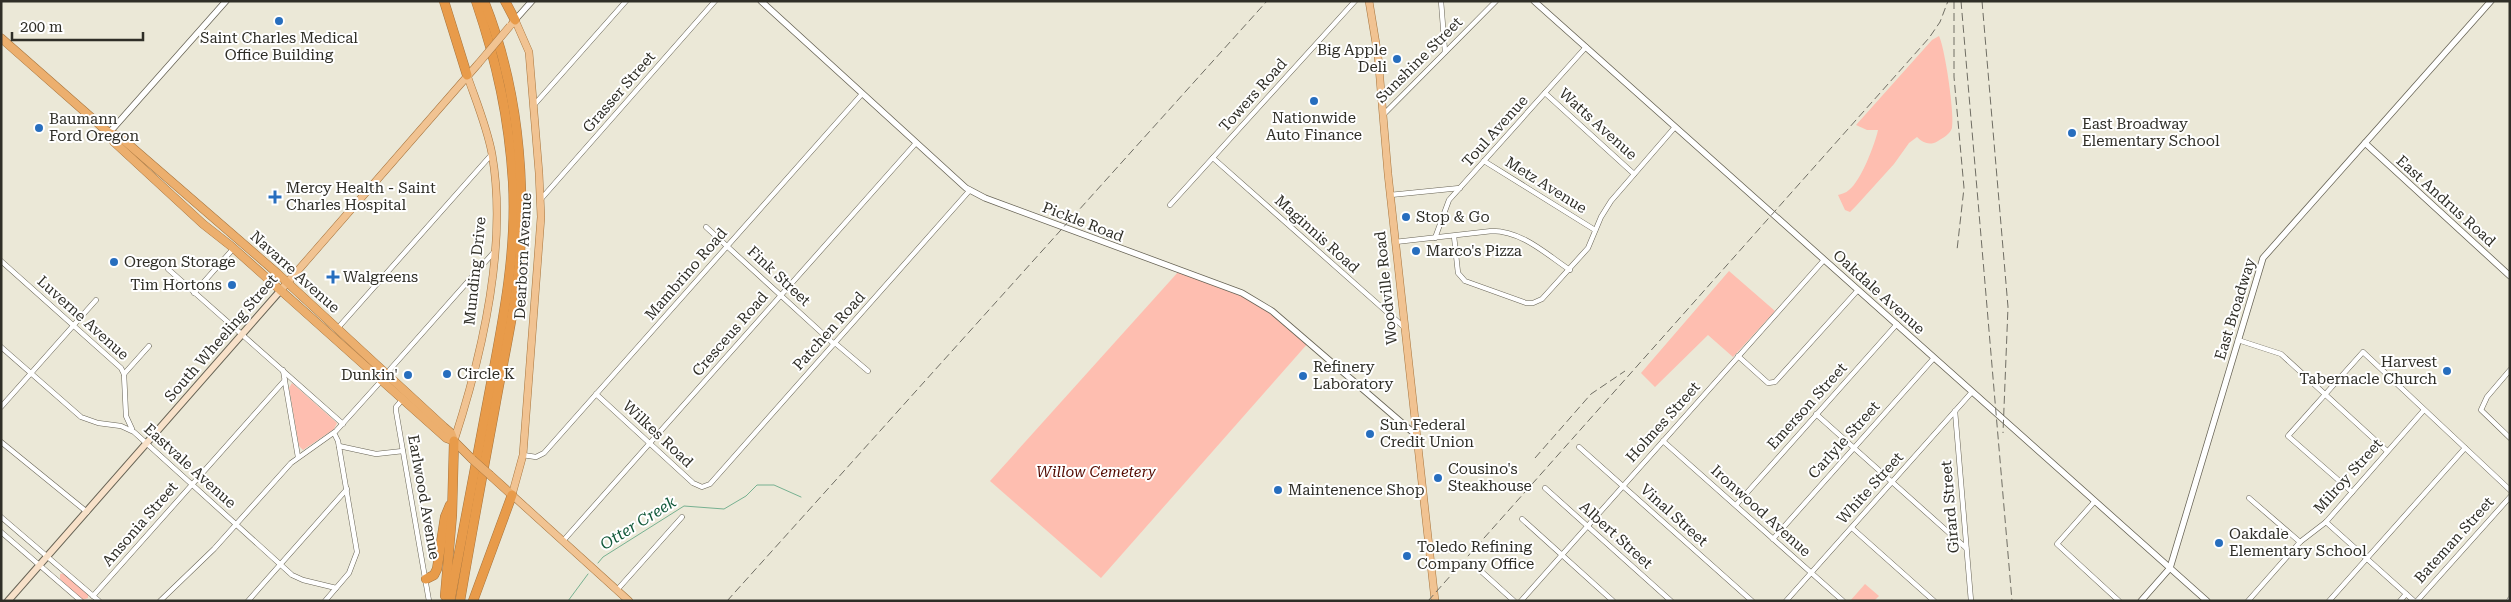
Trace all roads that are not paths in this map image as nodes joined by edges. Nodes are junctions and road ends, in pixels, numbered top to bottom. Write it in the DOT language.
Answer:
graph roads {
  1 [pos="444,1"];
  2 [pos="476,1"];
  3 [pos="484,1"];
  4 [pos="505,1"];
  5 [pos="532,1"];
  6 [pos="626,1"];
  7 [pos="716,1"];
  8 [pos="761,1"];
  9 [pos="1355,1"];
  10 [pos="1369,1"];
  11 [pos="1441,1"];
  12 [pos="1496,1"];
  13 [pos="1534,1"];
  14 [pos="2492,1"];
  15 [pos="225,2"];
  16 [pos="513,23"];
  17 [pos="1,38"];
  18 [pos="1586,48"];
  19 [pos="1445,52"];
  20 [pos="467,75"];
  21 [pos="1545,93"];
  22 [pos="862,94"];
  23 [pos="534,105"];
  24 [pos="1382,116"];
  25 [pos="1675,127"];
  26 [pos="109,133"];
  27 [pos="916,143"];
  28 [pos="2365,144"];
  29 [pos="492,154"];
  30 [pos="1213,158"];
  31 [pos="1484,161"];
  32 [pos="136,162"];
  33 [pos="1634,174"];
  34 [pos="168,180"];
  35 [pos="1460,188"];
  36 [pos="970,190"];
  37 [pos="1390,195"];
  38 [pos="540,199"];
  39 [pos="182,205"];
  40 [pos="1170,206"];
  41 [pos="706,227"];
  42 [pos="1595,230"];
  43 [pos="1454,236"];
  44 [pos="237,238"];
  45 [pos="1435,238"];
  46 [pos="1395,242"];
  47 [pos="728,246"];
  48 [pos="233,249"];
  49 [pos="494,252"];
  50 [pos="1824,260"];
  51 [pos="1,261"];
  52 [pos="168,269"];
  53 [pos="1570,270"];
  54 [pos="2510,276"];
  55 [pos="287,283"];
  56 [pos="1858,290"];
  57 [pos="280,291"];
  58 [pos="194,293"];
  59 [pos="781,294"];
  60 [pos="96,300"];
  61 [pos="1896,324"];
  62 [pos="74,325"];
  63 [pos="1405,328"];
  64 [pos="337,329"];
  65 [pos="243,334"];
  66 [pos="2238,340"];
  67 [pos="835,344"];
  68 [pos="149,346"];
  69 [pos="1,347"];
  70 [pos="1738,356"];
  71 [pos="1934,358"];
  72 [pos="283,370"];
  73 [pos="2510,370"];
  74 [pos="868,371"];
  75 [pos="31,373"];
  76 [pos="124,374"];
  77 [pos="386,374"];
  78 [pos="285,380"];
  79 [pos="381,381"];
  80 [pos="393,392"];
  81 [pos="1972,392"];
  82 [pos="596,394"];
  83 [pos="2325,395"];
  84 [pos="405,397"];
  85 [pos="1,407"];
  86 [pos="2424,410"];
  87 [pos="1955,411"];
  88 [pos="1816,414"];
  89 [pos="435,418"];
  90 [pos="343,424"];
  91 [pos="134,432"];
  92 [pos="334,433"];
  93 [pos="1416,435"];
  94 [pos="2510,438"];
  95 [pos="454,441"];
  96 [pos="1663,441"];
  97 [pos="1,442"];
  98 [pos="650,442"];
  99 [pos="147,444"];
  100 [pos="339,446"];
  101 [pos="1579,447"];
  102 [pos="1854,448"];
  103 [pos="2465,448"];
  104 [pos="403,451"];
  105 [pos="2387,451"];
  106 [pos="523,455"];
  107 [pos="298,457"];
  108 [pos="1892,482"];
  109 [pos="192,484"];
  110 [pos="705,486"];
  111 [pos="1623,486"];
  112 [pos="1545,488"];
  113 [pos="346,489"];
  114 [pos="2510,490"];
  115 [pos="2352,492"];
  116 [pos="512,495"];
  117 [pos="2510,497"];
  118 [pos="2249,498"];
  119 [pos="2095,501"];
  120 [pos="450,503"];
  121 [pos="1736,506"];
  122 [pos="87,512"];
  123 [pos="1,517"];
  124 [pos="682,517"];
  125 [pos="1522,519"];
  126 [pos="2326,522"];
  127 [pos="236,524"];
  128 [pos="1587,526"];
  129 [pos="1852,528"];
  130 [pos="1,532"];
  131 [pos="1773,539"];
  132 [pos="563,541"];
  133 [pos="33,542"];
  134 [pos="2300,542"];
  135 [pos="1966,548"];
  136 [pos="25,551"];
  137 [pos="48,555"];
  138 [pos="1561,555"];
  139 [pos="2366,558"];
  140 [pos="1472,563"];
  141 [pos="40,564"];
  142 [pos="280,564"];
  143 [pos="2170,568"];
  144 [pos="63,569"];
  145 [pos="1811,573"];
  146 [pos="55,577"];
  147 [pos="426,579"];
  148 [pos="336,588"];
  149 [pos="618,590"];
  150 [pos="2406,594"];
  151 [pos="93,596"];
  152 [pos="8,601"];
  153 [pos="81,601"];
  154 [pos="88,601"];
  155 [pos="99,601"];
  156 [pos="160,601"];
  157 [pos="248,601"];
  158 [pos="325,601"];
  159 [pos="429,601"];
  160 [pos="445,601"];
  161 [pos="450,601"];
  162 [pos="460,601"];
  163 [pos="474,601"];
  164 [pos="629,601"];
  165 [pos="1435,601"];
  166 [pos="1514,601"];
  167 [pos="1520,601"];
  168 [pos="1613,601"];
  169 [pos="1671,601"];
  170 [pos="1752,601"];
  171 [pos="1786,601"];
  172 [pos="1843,601"];
  173 [pos="1934,601"];
  174 [pos="1971,601"];
  175 [pos="2118,601"];
  176 [pos="2141,601"];
  177 [pos="2207,601"];
  178 [pos="2248,601"];
  179 [pos="2329,601"];
  180 [pos="2400,601"];
  181 [pos="2416,601"];
  1 -- 20 [label="highway"];
  2 -- 161 [label="highway"];
  3 -- 162 [label="highway"];
  4 -- 16 [label="highway"];
  5 -- 16 [label="street, South Wheeling Street"];
  6 -- 23 [label="street"];
  7 -- 38 [label="street, Grasser Street"];
  8 -- 22 [label="street, Pickle Road"];
  9 -- 30 [label="street, Towers Road"];
  10 -- 24 [label="main road, Woodville Road"];
  11 -- 19 [label="street"];
  12 -- 19 [label="street, Sunshine Street"];
  13 -- 18 [label="street, Oakdale Avenue"];
  14 -- 28 [label="street, East Broadway"];
  15 -- 26 [label="street"];
  16 -- 20 [label="main road, South Wheeling Street, bridge"];
  16 -- 23 [label="main road, Dearborn Avenue"];
  17 -- 26 [label="highway, Navarre Avenue"];
  18 -- 21 [label="street, Toul Avenue"];
  18 -- 25 [label="street, Oakdale Avenue"];
  19 -- 24 [label="street, Sunshine Street"];
  20 -- 29 [label="main road, Munding Drive"];
  20 -- 55 [label="main road, South Wheeling Street"];
  21 -- 31 [label="street, Toul Avenue"];
  21 -- 33 [label="street, Watts Avenue"];
  22 -- 27 [label="street, Pickle Road"];
  22 -- 47 [label="street, Mambrino Road"];
  23 -- 38 [label="main road, Dearborn Avenue"];
  24 -- 37 [label="main road, Woodville Road"];
  25 -- 33 [label="street"];
  25 -- 50 [label="street, Oakdale Avenue"];
  26 -- 32 [label="highway, Navarre Avenue"];
  26 -- 34 [label="highway, Navarre Avenue"];
  27 -- 36 [label="street, Pickle Road"];
  27 -- 59 [label="street, Cresceus Road"];
  28 -- 54 [label="street, East Andrus Road"];
  28 -- 66 [label="street, East Broadway"];
  29 -- 49 [label="main road, Munding Drive"];
  29 -- 64 [label="street"];
  30 -- 40 [label="street, Towers Road"];
  30 -- 63 [label="street, Maginnis Road"];
  31 -- 35 [label="street, Toul Avenue"];
  31 -- 42 [label="street, Metz Avenue"];
  32 -- 34 [label="highway"];
  32 -- 39 [label="highway, Navarre Avenue"];
  33 -- 42 [label="street"];
  34 -- 44 [label="highway, Navarre Avenue"];
  35 -- 37 [label="street"];
  35 -- 45 [label="street, Toul Avenue"];
  36 -- 67 [label="street, Patchen Road"];
  36 -- 93 [label="street, Pickle Road"];
  37 -- 46 [label="main road, Woodville Road"];
  38 -- 106 [label="main road, Dearborn Avenue"];
  39 -- 44 [label="highway"];
  39 -- 48 [label="highway, Navarre Avenue"];
  41 -- 47 [label="street, Fink Street"];
  42 -- 53 [label="street"];
  43 -- 45 [label="street"];
  43 -- 53 [label="street"];
  43 -- 53 [label="street"];
  44 -- 55 [label="highway, Navarre Avenue"];
  45 -- 46 [label="street"];
  46 -- 63 [label="main road, Woodville Road"];
  47 -- 59 [label="street, Fink Street"];
  47 -- 82 [label="street, Mambrino Road"];
  48 -- 57 [label="highway, Navarre Avenue"];
  48 -- 58 [label="street"];
  49 -- 77 [label="street"];
  49 -- 95 [label="main road, Munding Drive"];
  50 -- 56 [label="street, Oakdale Avenue"];
  50 -- 70 [label="street, Holmes Street"];
  51 -- 62 [label="street, Luverne Avenue"];
  52 -- 58 [label="street"];
  55 -- 57 [label="main road, South Wheeling Street"];
  55 -- 64 [label="highway, Navarre Avenue"];
  56 -- 61 [label="street, Oakdale Avenue"];
  56 -- 70 [label="street"];
  57 -- 65 [label="main road, South Wheeling Street"];
  57 -- 79 [label="highway, Navarre Avenue"];
  58 -- 65 [label="street"];
  59 -- 67 [label="street, Fink Street"];
  59 -- 98 [label="street, Cresceus Road"];
  60 -- 62 [label="street"];
  61 -- 71 [label="street, Oakdale Avenue"];
  61 -- 88 [label="street, Emerson Street"];
  62 -- 75 [label="street"];
  62 -- 76 [label="street, Luverne Avenue"];
  63 -- 93 [label="main road, Woodville Road"];
  64 -- 77 [label="highway, Navarre Avenue"];
  65 -- 72 [label="street"];
  65 -- 99 [label="main road, South Wheeling Street"];
  66 -- 83 [label="street"];
  66 -- 143 [label="street, East Broadway"];
  67 -- 74 [label="street, Fink Street"];
  67 -- 110 [label="street, Patchen Road"];
  68 -- 76 [label="street"];
  69 -- 75 [label="street, Eastvale Avenue"];
  70 -- 96 [label="street, Holmes Street"];
  71 -- 81 [label="street, Oakdale Avenue"];
  71 -- 102 [label="street, Carlyle Street"];
  72 -- 78 [label="street"];
  72 -- 90 [label="street"];
  73 -- 94 [label="street"];
  75 -- 85 [label="street"];
  75 -- 91 [label="street, Eastvale Avenue"];
  76 -- 91 [label="street, Luverne Avenue"];
  77 -- 84 [label="highway, Navarre Avenue"];
  78 -- 107 [label="street"];
  78 -- 109 [label="street, Ansonia Street"];
  79 -- 80 [label="highway, Navarre Avenue"];
  79 -- 84 [label="highway"];
  79 -- 90 [label="street"];
  80 -- 84 [label="highway, Navarre Avenue"];
  80 -- 89 [label="highway"];
  81 -- 87 [label="street, White Street"];
  81 -- 119 [label="street, Oakdale Avenue"];
  82 -- 98 [label="street, Wilkes Road"];
  82 -- 106 [label="street, Mambrino Road"];
  83 -- 86 [label="street"];
  83 -- 105 [label="street"];
  83 -- 115 [label="street"];
  84 -- 89 [label="highway, Navarre Avenue"];
  84 -- 95 [label="highway, Navarre Avenue"];
  84 -- 104 [label="street, Earlwood Avenue"];
  86 -- 103 [label="street"];
  86 -- 105 [label="street, Milroy Street"];
  87 -- 108 [label="street, White Street"];
  87 -- 135 [label="street, Girard Street"];
  88 -- 102 [label="street"];
  88 -- 121 [label="street, Emerson Street"];
  89 -- 95 [label="highway, Navarre Avenue"];
  90 -- 92 [label="street"];
  91 -- 99 [label="street, Eastvale Avenue"];
  92 -- 100 [label="street"];
  92 -- 107 [label="street"];
  93 -- 165 [label="main road, Woodville Road"];
  95 -- 116 [label="highway, Navarre Avenue, bridge"];
  95 -- 120 [label="highway"];
  96 -- 111 [label="street, Holmes Street"];
  96 -- 121 [label="street, Ironwood Avenue"];
  97 -- 122 [label="street"];
  98 -- 110 [label="street, Wilkes Road"];
  98 -- 132 [label="street, Cresceus Road"];
  99 -- 109 [label="street, Eastvale Avenue"];
  99 -- 122 [label="main road, South Wheeling Street"];
  100 -- 104 [label="street"];
  100 -- 113 [label="street"];
  101 -- 111 [label="street, Vinal Street"];
  102 -- 108 [label="street"];
  102 -- 131 [label="street, Carlyle Street"];
  103 -- 114 [label="street"];
  103 -- 139 [label="street"];
  104 -- 147 [label="street, Earlwood Avenue"];
  105 -- 115 [label="street, Milroy Street"];
  106 -- 116 [label="main road, Dearborn Avenue"];
  107 -- 127 [label="street"];
  108 -- 129 [label="street, White Street"];
  108 -- 135 [label="street"];
  109 -- 127 [label="street, Eastvale Avenue"];
  109 -- 151 [label="street, Ansonia Street"];
  111 -- 128 [label="street, Holmes Street"];
  111 -- 170 [label="street, Vinal Street"];
  112 -- 128 [label="street, Albert Street"];
  113 -- 142 [label="street"];
  113 -- 148 [label="street"];
  115 -- 126 [label="street, Milroy Street"];
  116 -- 132 [label="main road, Navarre Avenue"];
  116 -- 163 [label="highway"];
  117 -- 181 [label="street, Bateman Street"];
  118 -- 134 [label="street"];
  119 -- 143 [label="street, Oakdale Avenue"];
  119 -- 175 [label="street"];
  120 -- 147 [label="highway"];
  120 -- 160 [label="highway"];
  121 -- 131 [label="street, Ironwood Avenue"];
  122 -- 137 [label="main road, South Wheeling Street"];
  123 -- 133 [label="street"];
  124 -- 149 [label="street"];
  125 -- 138 [label="street"];
  126 -- 134 [label="street, Milroy Street"];
  126 -- 139 [label="street"];
  127 -- 142 [label="street, Eastvale Avenue"];
  127 -- 156 [label="street"];
  128 -- 138 [label="street, Holmes Street"];
  128 -- 169 [label="street, Albert Street"];
  129 -- 145 [label="street, White Street"];
  129 -- 173 [label="street"];
  130 -- 136 [label="street"];
  131 -- 145 [label="street, Ironwood Avenue"];
  132 -- 149 [label="main road, Navarre Avenue"];
  133 -- 136 [label="street"];
  133 -- 137 [label="street"];
  134 -- 178 [label="street, Milroy Street"];
  135 -- 174 [label="street, Girard Street"];
  136 -- 141 [label="street"];
  137 -- 141 [label="main road, South Wheeling Street"];
  137 -- 144 [label="street"];
  138 -- 167 [label="street, Holmes Street"];
  138 -- 168 [label="street"];
  139 -- 150 [label="street"];
  139 -- 179 [label="street"];
  140 -- 166 [label="street"];
  141 -- 146 [label="street"];
  141 -- 152 [label="main road, South Wheeling Street"];
  142 -- 148 [label="street, Eastvale Avenue"];
  142 -- 157 [label="street"];
  143 -- 176 [label="street, East Broadway"];
  143 -- 177 [label="street, Oakdale Avenue"];
  144 -- 146 [label="street"];
  144 -- 151 [label="street"];
  145 -- 171 [label="street, White Street"];
  145 -- 172 [label="street, Ironwood Avenue"];
  146 -- 153 [label="street"];
  147 -- 159 [label="street, Earlwood Avenue"];
  148 -- 158 [label="street"];
  149 -- 164 [label="main road, Navarre Avenue"];
  150 -- 180 [label="street"];
  150 -- 181 [label="street"];
  151 -- 154 [label="street, Ansonia Street"];
  151 -- 155 [label="street"];
}
